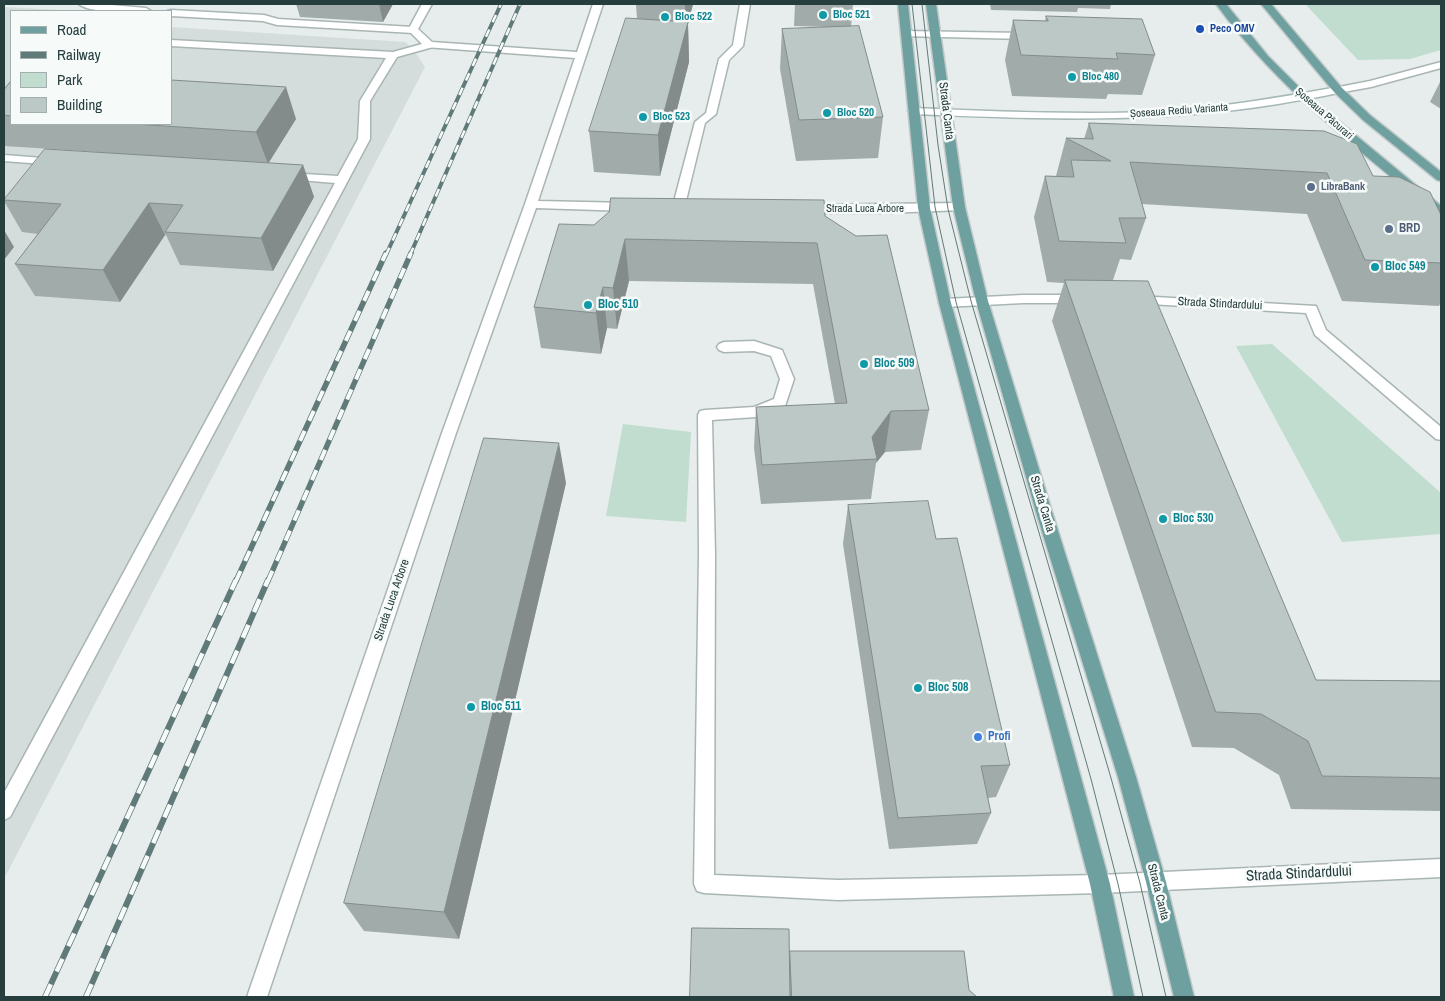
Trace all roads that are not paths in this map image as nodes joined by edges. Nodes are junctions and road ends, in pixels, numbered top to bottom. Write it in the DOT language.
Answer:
graph roads {
  1 [pos="84,4"];
  2 [pos="427,4"];
  3 [pos="598,4"];
  4 [pos="745,4"];
  5 [pos="903,4"];
  6 [pos="932,4"];
  7 [pos="1221,4"];
  8 [pos="1266,4"];
  9 [pos="115,10"];
  10 [pos="172,13"];
  11 [pos="413,30"];
  12 [pos="906,34"];
  13 [pos="936,34"];
  14 [pos="1023,36"];
  15 [pos="172,43"];
  16 [pos="429,45"];
  17 [pos="393,55"];
  18 [pos="581,55"];
  19 [pos="1441,65"];
  20 [pos="1338,90"];
  21 [pos="1302,96"];
  22 [pos="913,111"];
  23 [pos="946,112"];
  24 [pos="4,158"];
  25 [pos="63,162"];
  26 [pos="272,175"];
  27 [pos="1441,178"];
  28 [pos="342,180"];
  29 [pos="531,204"];
  30 [pos="639,207"];
  31 [pos="959,207"];
  32 [pos="678,208"];
  33 [pos="924,208"];
  34 [pos="789,209"];
  35 [pos="1441,212"];
  36 [pos="1090,300"];
  37 [pos="1129,300"];
  38 [pos="982,301"];
  39 [pos="945,303"];
  40 [pos="724,346"];
  41 [pos="1441,435"];
  42 [pos="4,811"];
  43 [pos="1441,868"];
  44 [pos="1156,882"];
  45 [pos="1100,884"];
  46 [pos="257,997"];
  47 [pos="1124,997"];
  48 [pos="1184,997"];
  1 -- 9 [label="street"];
  2 -- 11 [label="street"];
  3 -- 18 [label="street, Strada Luca Arbore"];
  4 -- 32 [label="street"];
  5 -- 12 [label="main road"];
  6 -- 13 [label="main road, Strada Canta"];
  7 -- 21 [label="main road, Șoseaua Păcurari"];
  8 -- 20 [label="main road"];
  10 -- 11 [label="street"];
  11 -- 16 [label="street"];
  12 -- 13 [label="street"];
  12 -- 22 [label="main road"];
  13 -- 14 [label="street"];
  13 -- 23 [label="main road, Strada Canta"];
  15 -- 17 [label="street"];
  16 -- 17 [label="street"];
  16 -- 18 [label="street"];
  17 -- 28 [label="street"];
  18 -- 29 [label="street, Strada Luca Arbore"];
  19 -- 20 [label="street, Șoseaua Rediu Varianta"];
  20 -- 21 [label="street, Șoseaua Rediu Varianta"];
  20 -- 27 [label="main road"];
  21 -- 23 [label="street, Șoseaua Rediu Varianta"];
  21 -- 35 [label="main road, Șoseaua Păcurari"];
  22 -- 23 [label="street, Șoseaua Rediu Varianta"];
  22 -- 33 [label="main road"];
  23 -- 31 [label="main road, Strada Canta"];
  24 -- 25 [label="street"];
  26 -- 28 [label="street"];
  28 -- 42 [label="street"];
  29 -- 30 [label="street"];
  29 -- 46 [label="street, Strada Luca Arbore"];
  31 -- 33 [label="street, Strada Luca Arbore"];
  31 -- 38 [label="main road, Strada Canta"];
  33 -- 34 [label="street, Strada Luca Arbore"];
  33 -- 39 [label="main road"];
  36 -- 38 [label="street"];
  37 -- 41 [label="street, Strada Stindardului"];
  38 -- 39 [label="street"];
  38 -- 44 [label="main road, Strada Canta"];
  39 -- 45 [label="main road"];
  40 -- 45 [label="street, Strada Stindardului"];
  43 -- 44 [label="street, Strada Stindardului"];
  44 -- 45 [label="street, Strada Stindardului"];
  44 -- 48 [label="main road, Strada Canta"];
  45 -- 47 [label="main road"];
}
